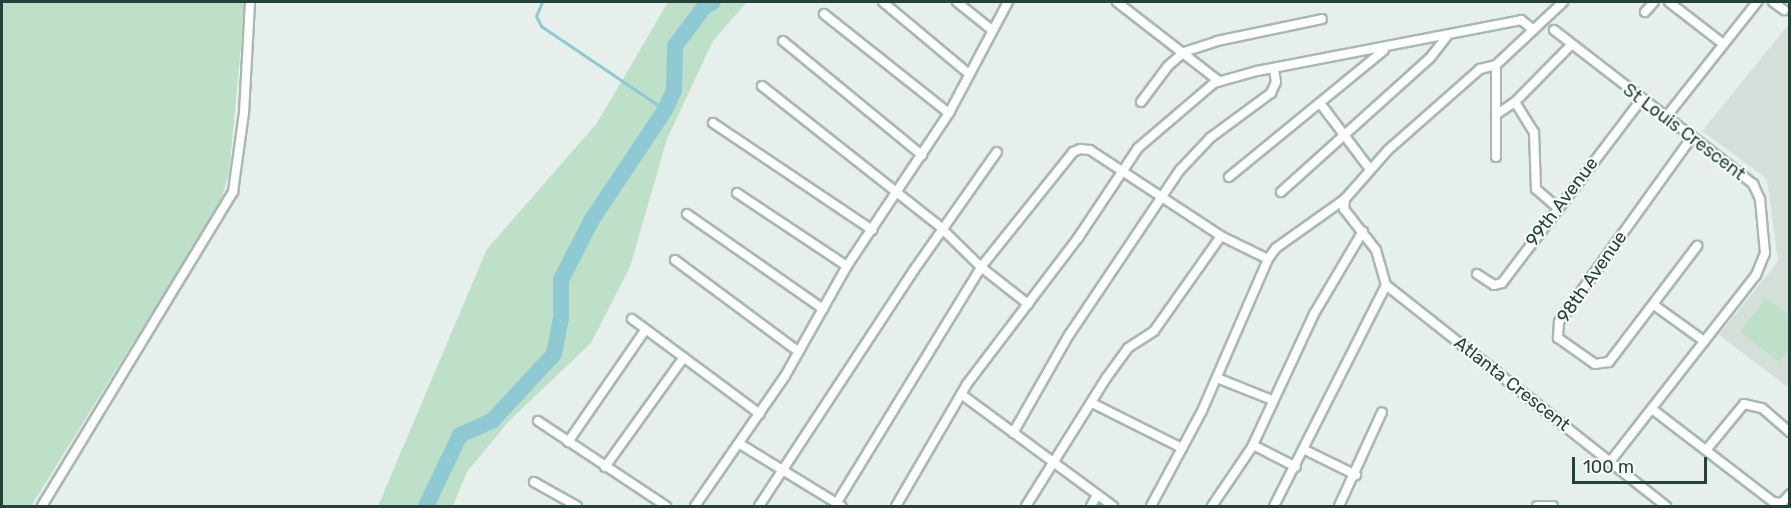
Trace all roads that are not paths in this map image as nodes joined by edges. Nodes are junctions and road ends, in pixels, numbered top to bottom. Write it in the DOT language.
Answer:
graph roads {
  1 [pos="250,2"];
  2 [pos="883,2"];
  3 [pos="957,2"];
  4 [pos="1008,2"];
  5 [pos="1654,2"];
  6 [pos="1669,2"];
  7 [pos="1757,2"];
  8 [pos="1773,2"];
  9 [pos="1117,3"];
  10 [pos="1560,3"];
  11 [pos="1784,10"];
  12 [pos="1645,12"];
  13 [pos="824,14"];
  14 [pos="1322,19"];
  15 [pos="992,30"];
  16 [pos="1534,30"];
  17 [pos="1554,30"];
  18 [pos="1448,35"];
  19 [pos="783,41"];
  20 [pos="1722,43"];
  21 [pos="1571,45"];
  22 [pos="1385,49"];
  23 [pos="1184,52"];
  24 [pos="1496,65"];
  25 [pos="1274,69"];
  26 [pos="968,73"];
  27 [pos="1220,81"];
  28 [pos="762,86"];
  29 [pos="1641,100"];
  30 [pos="1141,102"];
  31 [pos="1515,102"];
  32 [pos="1320,104"];
  33 [pos="949,113"];
  34 [pos="1497,114"];
  35 [pos="1666,117"];
  36 [pos="713,123"];
  37 [pos="1343,133"];
  38 [pos="1692,137"];
  39 [pos="997,152"];
  40 [pos="922,154"];
  41 [pos="1497,158"];
  42 [pos="1369,168"];
  43 [pos="1125,170"];
  44 [pos="1229,177"];
  45 [pos="1281,192"];
  46 [pos="737,193"];
  47 [pos="897,194"];
  48 [pos="1163,196"];
  49 [pos="1345,199"];
  50 [pos="1557,207"];
  51 [pos="687,214"];
  52 [pos="872,230"];
  53 [pos="944,231"];
  54 [pos="1363,231"];
  55 [pos="1221,236"];
  56 [pos="1697,246"];
  57 [pos="1268,259"];
  58 [pos="675,260"];
  59 [pos="847,266"];
  60 [pos="981,267"];
  61 [pos="1478,274"];
  62 [pos="1386,285"];
  63 [pos="1028,304"];
  64 [pos="1654,305"];
  65 [pos="823,309"];
  66 [pos="632,319"];
  67 [pos="646,329"];
  68 [pos="1704,340"];
  69 [pos="799,352"];
  70 [pos="684,357"];
  71 [pos="1216,378"];
  72 [pos="961,394"];
  73 [pos="1272,400"];
  74 [pos="1092,403"];
  75 [pos="1652,409"];
  76 [pos="1382,412"];
  77 [pos="760,414"];
  78 [pos="538,421"];
  79 [pos="1790,432"];
  80 [pos="1013,433"];
  81 [pos="568,442"];
  82 [pos="740,444"];
  83 [pos="1252,445"];
  84 [pos="1182,448"];
  85 [pos="1707,449"];
  86 [pos="1305,450"];
  87 [pos="1610,462"];
  88 [pos="1054,465"];
  89 [pos="605,467"];
  90 [pos="1296,467"];
  91 [pos="783,471"];
  92 [pos="1356,475"];
  93 [pos="534,482"];
  94 [pos="1790,494"];
  95 [pos="1097,495"];
  96 [pos="838,505"];
  97 [pos="42,507"];
  98 [pos="577,507"];
  99 [pos="666,507"];
  100 [pos="695,507"];
  101 [pos="759,507"];
  102 [pos="896,507"];
  103 [pos="1026,507"];
  104 [pos="1091,507"];
  105 [pos="1113,507"];
  106 [pos="1151,507"];
  107 [pos="1212,507"];
  108 [pos="1274,507"];
  109 [pos="1339,507"];
  110 [pos="1537,507"];
  111 [pos="1553,507"];
  112 [pos="1666,507"];
  1 -- 97 [label="street"];
  2 -- 26 [label="street"];
  3 -- 15 [label="street"];
  4 -- 15 [label="street"];
  5 -- 12 [label="street"];
  6 -- 20 [label="street"];
  7 -- 20 [label="street"];
  8 -- 11 [label="street"];
  9 -- 23 [label="street"];
  10 -- 16 [label="street"];
  13 -- 33 [label="street"];
  14 -- 23 [label="street"];
  15 -- 26 [label="street"];
  16 -- 18 [label="street"];
  16 -- 24 [label="street"];
  17 -- 21 [label="street, St Louis Crescent"];
  18 -- 22 [label="street"];
  18 -- 37 [label="street"];
  19 -- 40 [label="street"];
  20 -- 35 [label="street"];
  21 -- 29 [label="street, St Louis Crescent"];
  21 -- 31 [label="street"];
  22 -- 25 [label="street"];
  22 -- 32 [label="street"];
  23 -- 27 [label="street"];
  23 -- 30 [label="street"];
  24 -- 34 [label="street"];
  24 -- 42 [label="street"];
  25 -- 27 [label="street"];
  25 -- 48 [label="street"];
  26 -- 33 [label="street"];
  27 -- 43 [label="street"];
  28 -- 47 [label="street"];
  29 -- 35 [label="street, St Louis Crescent"];
  29 -- 50 [label="street, 99th Avenue"];
  31 -- 34 [label="street"];
  31 -- 50 [label="street"];
  32 -- 37 [label="street"];
  32 -- 44 [label="street"];
  33 -- 40 [label="street"];
  34 -- 41 [label="street"];
  35 -- 38 [label="street, St Louis Crescent"];
  36 -- 52 [label="street"];
  37 -- 42 [label="street"];
  37 -- 45 [label="street"];
  38 -- 64 [label="street, 98th Avenue"];
  38 -- 68 [label="street, St Louis Crescent"];
  39 -- 53 [label="street"];
  40 -- 47 [label="street"];
  42 -- 49 [label="street"];
  43 -- 48 [label="street"];
  43 -- 60 [label="street"];
  43 -- 63 [label="street"];
  46 -- 59 [label="street"];
  47 -- 52 [label="street"];
  47 -- 53 [label="street"];
  48 -- 55 [label="street"];
  48 -- 80 [label="street"];
  49 -- 54 [label="street"];
  49 -- 57 [label="street"];
  50 -- 61 [label="street, 99th Avenue"];
  51 -- 65 [label="street"];
  52 -- 59 [label="street"];
  53 -- 60 [label="street"];
  53 -- 91 [label="street"];
  54 -- 62 [label="street"];
  54 -- 73 [label="street"];
  55 -- 57 [label="street"];
  55 -- 74 [label="street"];
  56 -- 64 [label="street, 98th Avenue"];
  57 -- 71 [label="street"];
  58 -- 69 [label="street"];
  59 -- 65 [label="street"];
  60 -- 63 [label="street"];
  60 -- 96 [label="street"];
  62 -- 86 [label="street"];
  62 -- 87 [label="street, Atlanta Crescent"];
  63 -- 72 [label="street"];
  64 -- 68 [label="street"];
  65 -- 69 [label="street"];
  66 -- 67 [label="street"];
  67 -- 70 [label="street"];
  67 -- 81 [label="street"];
  68 -- 75 [label="street, St Louis Crescent"];
  69 -- 77 [label="street"];
  70 -- 77 [label="street"];
  70 -- 89 [label="street"];
  71 -- 73 [label="street"];
  71 -- 84 [label="street"];
  72 -- 80 [label="street"];
  72 -- 102 [label="street"];
  73 -- 83 [label="street"];
  74 -- 84 [label="street"];
  74 -- 88 [label="street"];
  75 -- 85 [label="street"];
  75 -- 87 [label="street, St Louis Crescent"];
  76 -- 92 [label="street"];
  77 -- 82 [label="street"];
  78 -- 81 [label="street"];
  79 -- 85 [label="street"];
  80 -- 88 [label="street"];
  81 -- 89 [label="street"];
  82 -- 91 [label="street"];
  82 -- 100 [label="street"];
  83 -- 90 [label="street"];
  83 -- 107 [label="street"];
  84 -- 106 [label="street"];
  85 -- 94 [label="street"];
  86 -- 90 [label="street"];
  86 -- 92 [label="street"];
  87 -- 112 [label="street, Atlanta Crescent"];
  88 -- 95 [label="street"];
  88 -- 103 [label="street"];
  89 -- 99 [label="street"];
  90 -- 108 [label="street"];
  91 -- 96 [label="street"];
  91 -- 101 [label="street"];
  92 -- 109 [label="street"];
  93 -- 98 [label="street"];
  95 -- 104 [label="street"];
  95 -- 105 [label="street"];
  110 -- 111 [label="street"];
}
